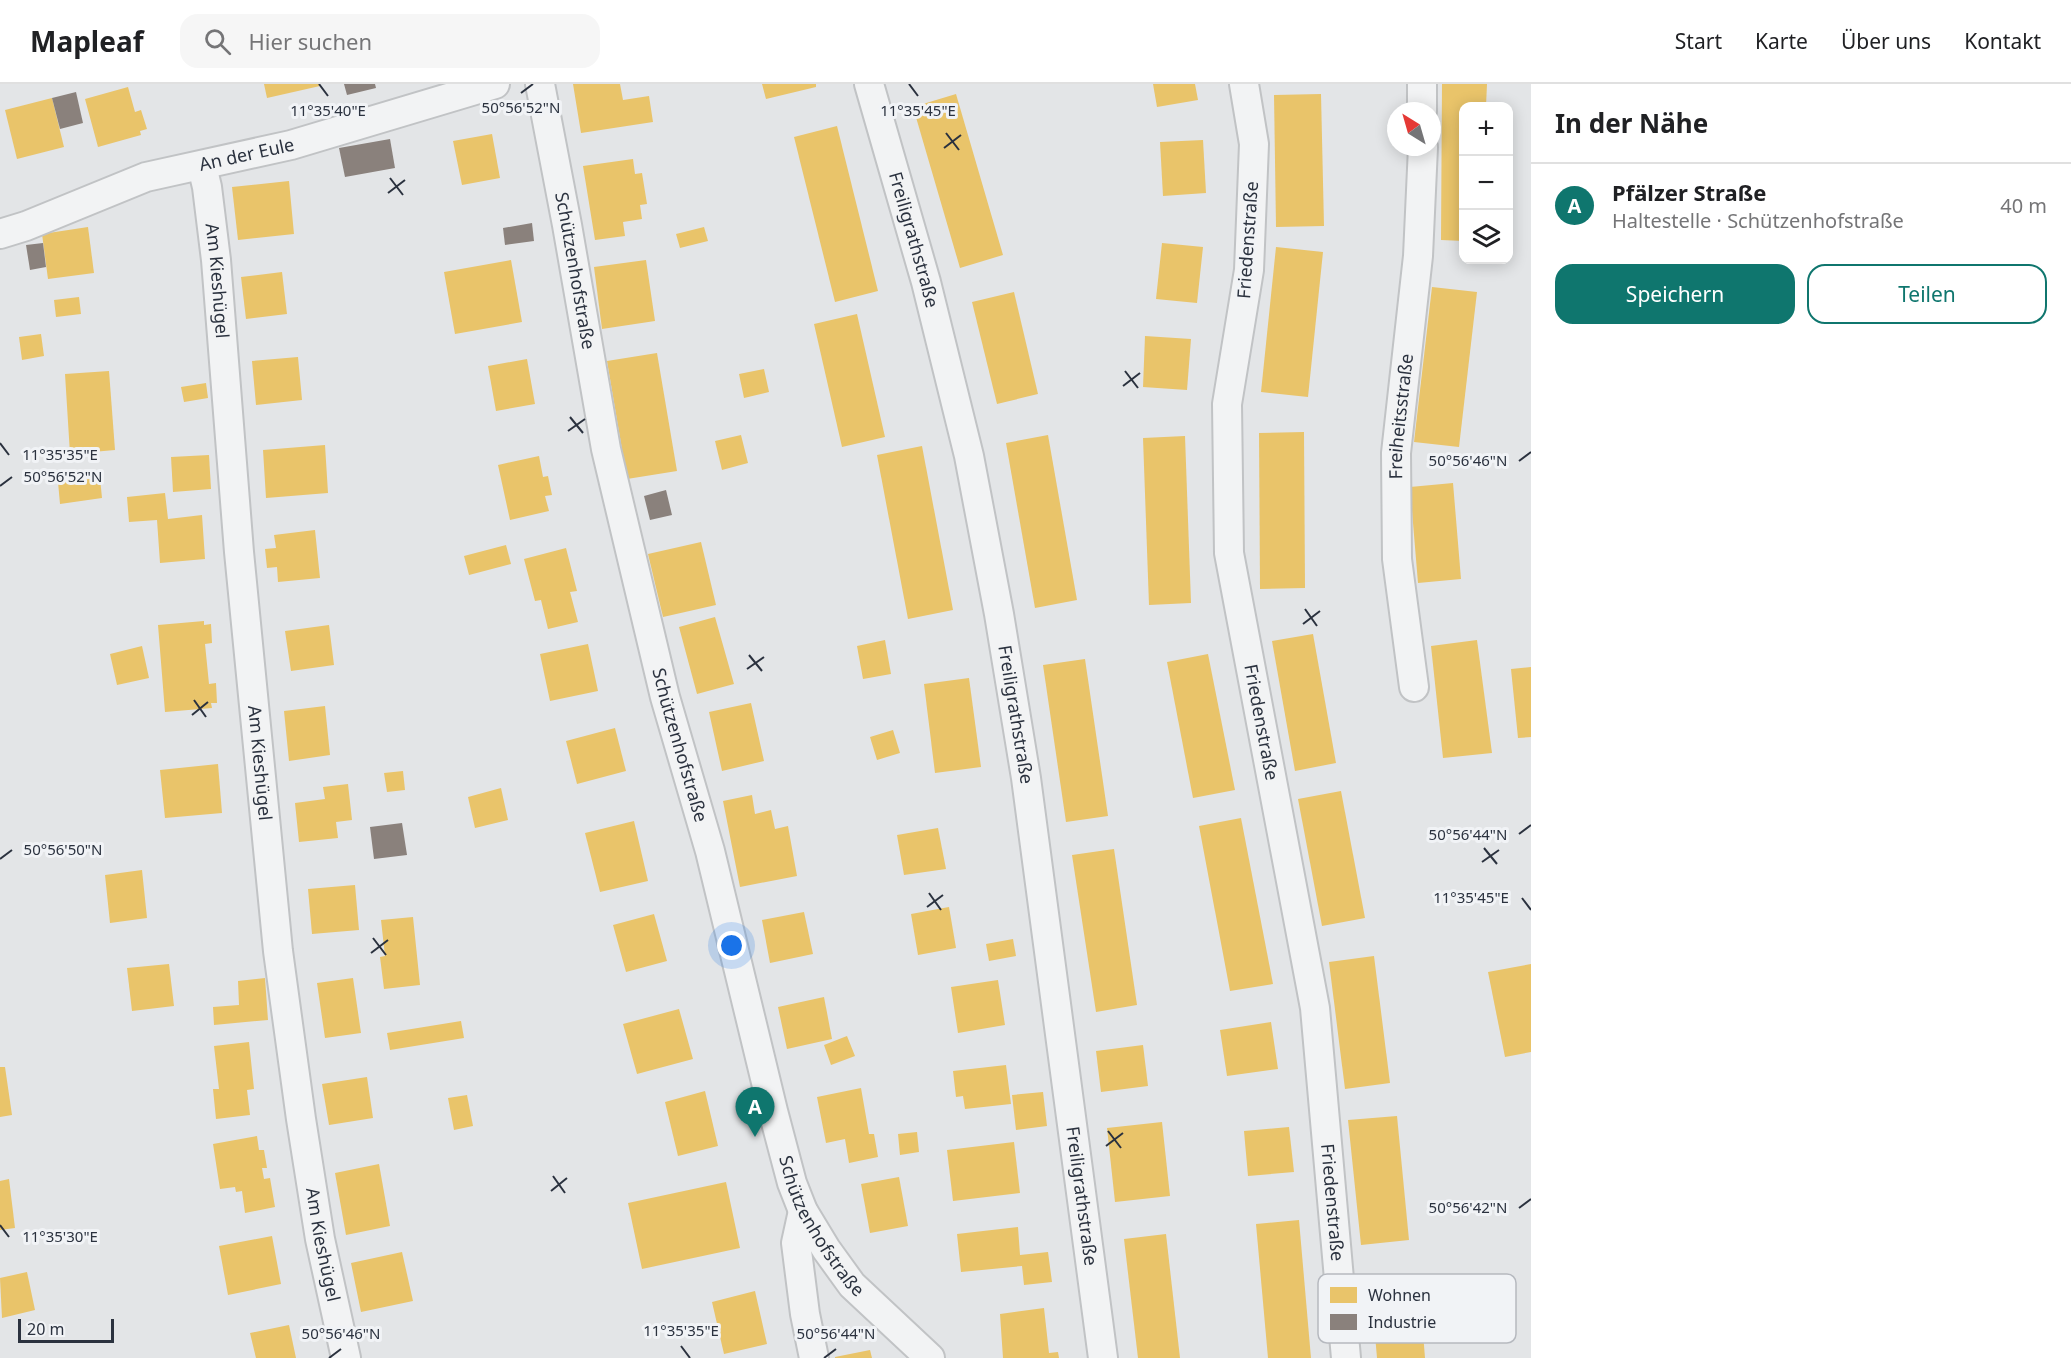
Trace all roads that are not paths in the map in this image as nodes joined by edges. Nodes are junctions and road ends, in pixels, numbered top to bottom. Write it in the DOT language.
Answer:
graph roads {
  1 [pos="495,84"];
  2 [pos="540,84"];
  3 [pos="869,84"];
  4 [pos="1244,84"];
  5 [pos="1422,84"];
  6 [pos="1422,102"];
  7 [pos="1423,156"];
  8 [pos="202,166"];
  9 [pos="0,234"];
  10 [pos="1414,687"];
  11 [pos="803,1211"];
  12 [pos="1338,1274"];
  13 [pos="1345,1343"];
  14 [pos="346,1358"];
  15 [pos="814,1358"];
  16 [pos="930,1358"];
  17 [pos="1103,1358"];
  18 [pos="1346,1358"];
  1 -- 8 [label="street, An der Eule"];
  2 -- 11 [label="street, Schützenhofstraße"];
  3 -- 17 [label="street, Freiligrathstraße"];
  4 -- 12 [label="street, Friedenstraße"];
  5 -- 6 [label="street"];
  7 -- 10 [label="street, Freiheitsstraße"];
  8 -- 9 [label="street, An der Eule"];
  8 -- 14 [label="street, Am Kieshügel"];
  11 -- 15 [label="street"];
  11 -- 16 [label="street, Schützenhofstraße"];
  13 -- 18 [label="street, Friedenstraße"];
}
